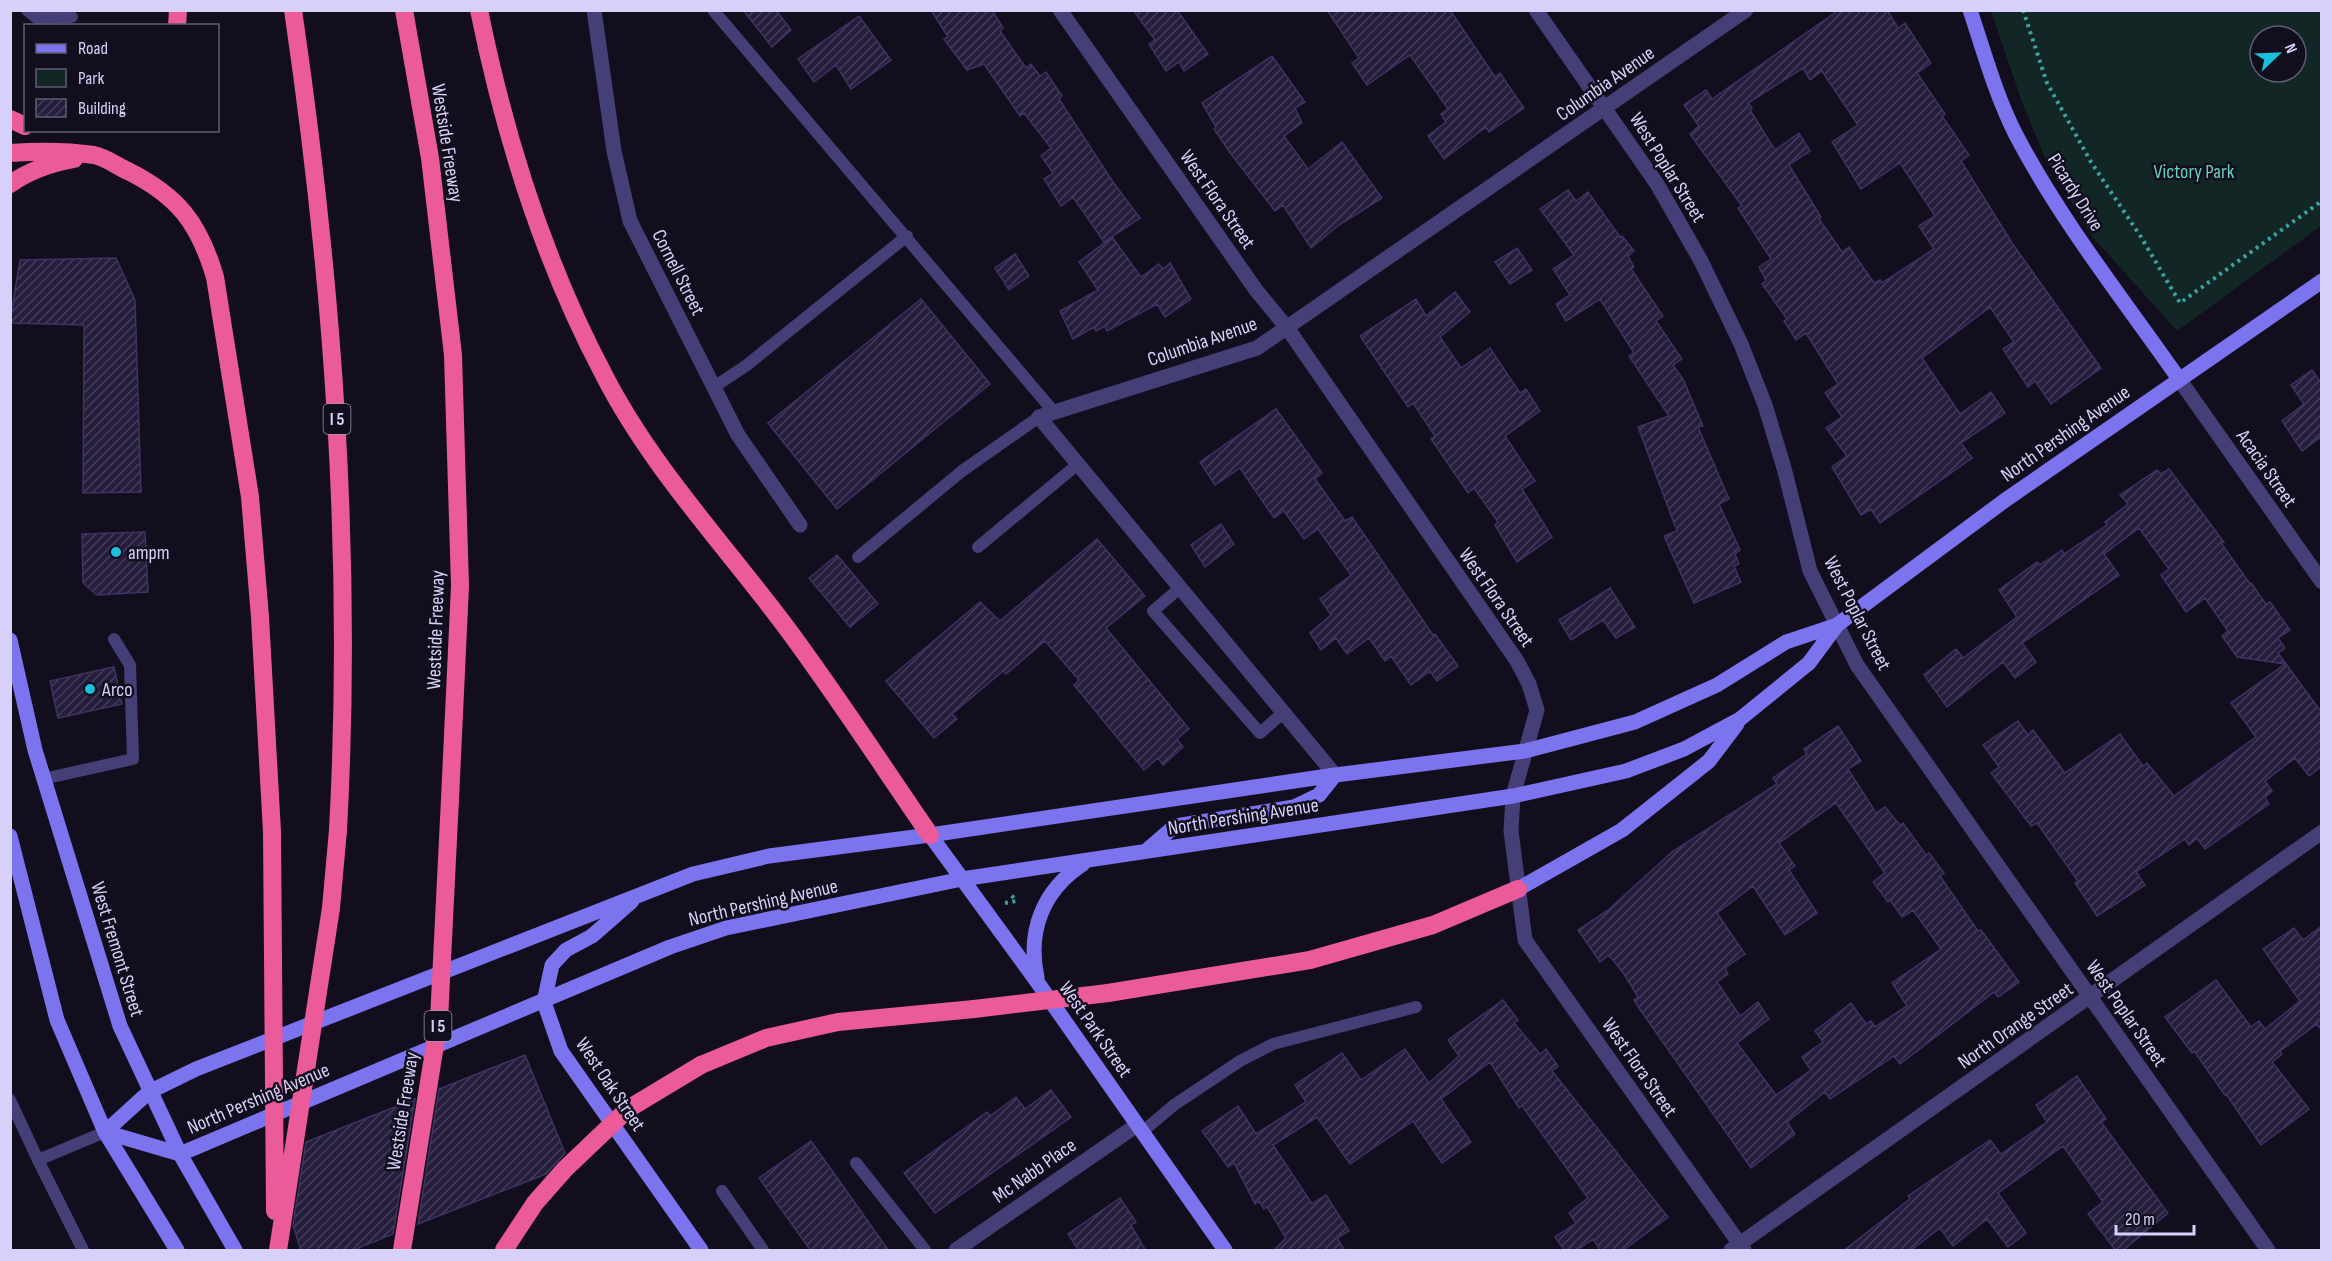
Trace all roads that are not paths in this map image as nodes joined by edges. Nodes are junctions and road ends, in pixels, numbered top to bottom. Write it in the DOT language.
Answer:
graph roads {
  1 [pos="27,10"];
  2 [pos="293,10"];
  3 [pos="404,10"];
  4 [pos="479,10"];
  5 [pos="594,10"];
  6 [pos="713,10"];
  7 [pos="1060,10"];
  8 [pos="1536,10"];
  9 [pos="1746,10"];
  10 [pos="1970,10"];
  11 [pos="72,17"];
  12 [pos="1605,108"];
  13 [pos="10,119"];
  14 [pos="24,126"];
  15 [pos="10,153"];
  16 [pos="96,155"];
  17 [pos="10,184"];
  18 [pos="907,236"];
  19 [pos="2322,281"];
  20 [pos="1288,329"];
  21 [pos="2179,379"];
  22 [pos="714,387"];
  23 [pos="1054,412"];
  24 [pos="1039,417"];
  25 [pos="1078,464"];
  26 [pos="800,525"];
  27 [pos="978,547"];
  28 [pos="858,557"];
  29 [pos="2322,582"];
  30 [pos="1180,588"];
  31 [pos="1837,625"];
  32 [pos="114,639"];
  33 [pos="10,640"];
  34 [pos="1284,712"];
  35 [pos="1740,719"];
  36 [pos="1525,752"];
  37 [pos="1335,775"];
  38 [pos="44,778"];
  39 [pos="1513,796"];
  40 [pos="2322,832"];
  41 [pos="930,835"];
  42 [pos="10,836"];
  43 [pos="1146,852"];
  44 [pos="1089,860"];
  45 [pos="962,879"];
  46 [pos="1518,889"];
  47 [pos="641,893"];
  48 [pos="1038,983"];
  49 [pos="2091,997"];
  50 [pos="544,1002"];
  51 [pos="1416,1007"];
  52 [pos="149,1092"];
  53 [pos="10,1100"];
  54 [pos="1140,1128"];
  55 [pos="105,1132"];
  56 [pos="180,1154"];
  57 [pos="38,1161"];
  58 [pos="856,1163"];
  59 [pos="722,1191"];
  60 [pos="1738,1249"];
  61 [pos="83,1251"];
  62 [pos="177,1251"];
  63 [pos="235,1251"];
  64 [pos="277,1251"];
  65 [pos="402,1251"];
  66 [pos="504,1251"];
  67 [pos="701,1251"];
  68 [pos="763,1251"];
  69 [pos="925,1251"];
  70 [pos="956,1251"];
  71 [pos="1225,1251"];
  72 [pos="2268,1251"];
  1 -- 11 [label="lane"];
  2 -- 64 [label="highway, I 5, bridge"];
  3 -- 65 [label="highway, Westside Freeway / I 5, bridge"];
  4 -- 41 [label="highway"];
  5 -- 22 [label="street, Cornell Street"];
  6 -- 18 [label="lane"];
  7 -- 20 [label="street, West Flora Street"];
  8 -- 12 [label="street, West Poplar Street"];
  9 -- 12 [label="street, Columbia Avenue"];
  10 -- 21 [label="main road, Picardy Drive"];
  12 -- 20 [label="street, Columbia Avenue"];
  12 -- 31 [label="street, West Poplar Street"];
  13 -- 14 [label="highway"];
  15 -- 16 [label="highway"];
  16 -- 17 [label="highway"];
  16 -- 64 [label="highway, bridge"];
  18 -- 22 [label="lane"];
  18 -- 23 [label="lane"];
  19 -- 21 [label="main road, North Pershing Avenue"];
  20 -- 23 [label="street, Columbia Avenue"];
  20 -- 36 [label="street, West Flora Street"];
  21 -- 29 [label="street, Acacia Street"];
  21 -- 31 [label="main road, North Pershing Avenue"];
  22 -- 26 [label="street, Cornell Street"];
  23 -- 24 [label="street, Columbia Avenue"];
  24 -- 25 [label="street"];
  24 -- 28 [label="lane"];
  25 -- 27 [label="lane"];
  25 -- 30 [label="street"];
  30 -- 34 [label="street"];
  30 -- 34 [label="lane"];
  31 -- 35 [label="main road, North Pershing Avenue"];
  31 -- 36 [label="main road, North Pershing Avenue"];
  31 -- 49 [label="street, West Poplar Street"];
  32 -- 38 [label="lane"];
  33 -- 38 [label="main road, West Fremont Street"];
  34 -- 37 [label="street"];
  35 -- 39 [label="main road, North Pershing Avenue"];
  35 -- 46 [label="main road"];
  36 -- 37 [label="main road, North Pershing Avenue"];
  36 -- 39 [label="street, West Flora Street"];
  37 -- 41 [label="main road, North Pershing Avenue"];
  37 -- 43 [label="main road"];
  38 -- 52 [label="main road, West Fremont Street"];
  39 -- 43 [label="main road, North Pershing Avenue"];
  39 -- 46 [label="street, West Flora Street"];
  40 -- 49 [label="street, North Orange Street"];
  41 -- 45 [label="main road, West Park Street"];
  41 -- 47 [label="main road, North Pershing Avenue"];
  42 -- 55 [label="main road"];
  43 -- 44 [label="main road, North Pershing Avenue"];
  44 -- 45 [label="main road, North Pershing Avenue"];
  44 -- 48 [label="main road"];
  45 -- 48 [label="main road, West Park Street"];
  45 -- 50 [label="main road, North Pershing Avenue"];
  46 -- 60 [label="street, West Flora Street"];
  46 -- 66 [label="highway, bridge"];
  47 -- 50 [label="main road"];
  47 -- 52 [label="main road, North Pershing Avenue"];
  48 -- 54 [label="main road, West Park Street"];
  49 -- 60 [label="street, North Orange Street"];
  49 -- 72 [label="street, West Poplar Street"];
  50 -- 56 [label="main road, North Pershing Avenue"];
  50 -- 67 [label="main road, West Oak Street"];
  51 -- 54 [label="lane"];
  52 -- 55 [label="main road, North Pershing Avenue"];
  52 -- 56 [label="main road, West Fremont Street"];
  53 -- 57 [label="lane"];
  54 -- 70 [label="street, Mc Nabb Place"];
  54 -- 71 [label="main road, West Park Street"];
  55 -- 56 [label="main road, North Pershing Avenue"];
  55 -- 57 [label="lane"];
  55 -- 62 [label="main road"];
  56 -- 63 [label="main road, West Fremont Street"];
  57 -- 61 [label="lane"];
  58 -- 69 [label="lane"];
  59 -- 68 [label="lane"];
}
